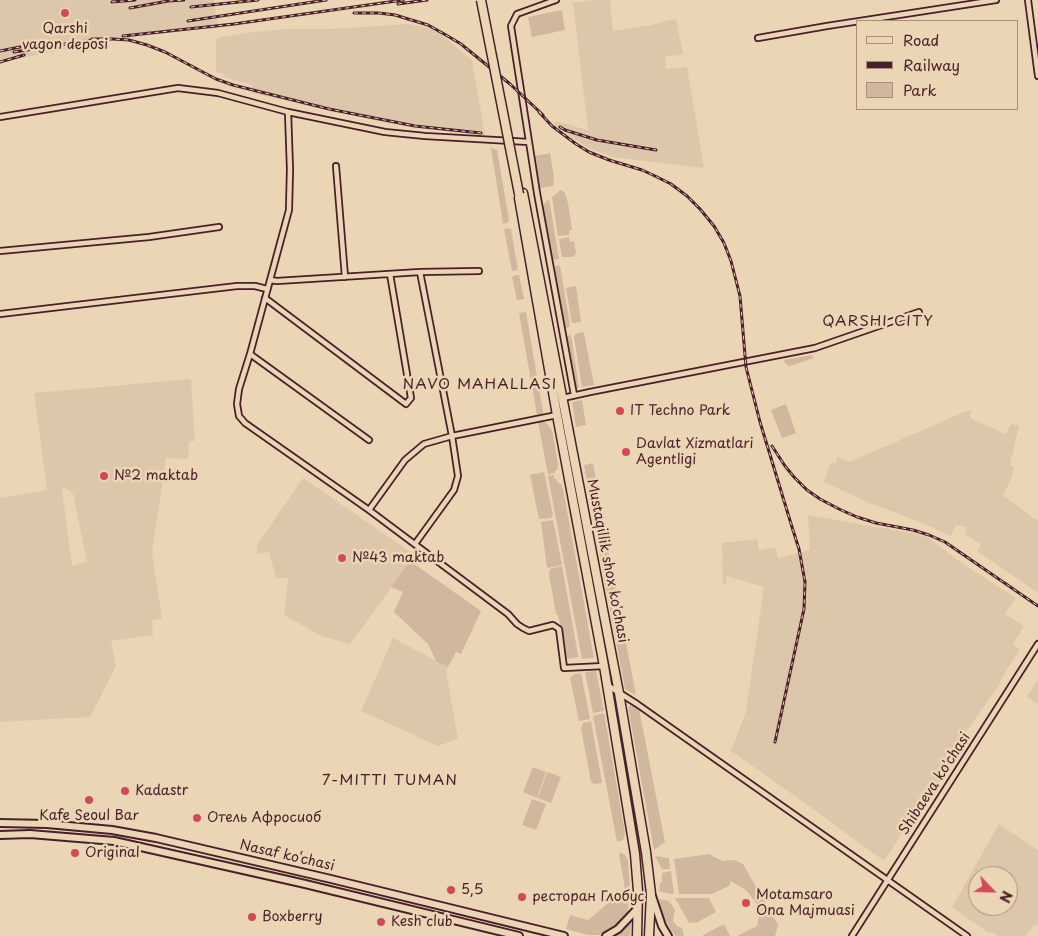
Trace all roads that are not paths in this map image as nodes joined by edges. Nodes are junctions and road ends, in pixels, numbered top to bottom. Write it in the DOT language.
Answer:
graph roads {
  1 [pos="481,0"];
  2 [pos="486,0"];
  3 [pos="556,0"];
  4 [pos="996,0"];
  5 [pos="1028,0"];
  6 [pos="866,20"];
  7 [pos="856,22"];
  8 [pos="1038,30"];
  9 [pos="1032,31"];
  10 [pos="758,38"];
  11 [pos="1038,76"];
  12 [pos="288,112"];
  13 [pos="0,117"];
  14 [pos="529,142"];
  15 [pos="336,166"];
  16 [pos="521,193"];
  17 [pos="220,227"];
  18 [pos="0,251"];
  19 [pos="479,271"];
  20 [pos="420,272"];
  21 [pos="390,274"];
  22 [pos="345,277"];
  23 [pos="270,280"];
  24 [pos="267,289"];
  25 [pos="265,298"];
  26 [pos="919,312"];
  27 [pos="0,314"];
  28 [pos="546,329"];
  29 [pos="250,354"];
  30 [pos="574,395"];
  31 [pos="564,398"];
  32 [pos="557,415"];
  33 [pos="452,436"];
  34 [pos="370,440"];
  35 [pos="369,510"];
  36 [pos="415,544"];
  37 [pos="1038,644"];
  38 [pos="614,665"];
  39 [pos="604,666"];
  40 [pos="608,685"];
  41 [pos="619,693"];
  42 [pos="0,823"];
  43 [pos="0,835"];
  44 [pos="887,880"];
  45 [pos="651,894"];
  46 [pos="637,909"];
  47 [pos="547,934"];
  48 [pos="518,936"];
  49 [pos="564,936"];
  50 [pos="606,936"];
  51 [pos="637,936"];
  52 [pos="650,936"];
  53 [pos="668,936"];
  54 [pos="852,936"];
  55 [pos="967,936"];
  1 -- 16 [label="main road, bridge"];
  2 -- 16 [label="main road"];
  3 -- 14 [label="street"];
  4 -- 6 [label="street"];
  5 -- 9 [label="street"];
  7 -- 10 [label="street"];
  8 -- 9 [label="street"];
  9 -- 11 [label="street"];
  12 -- 13 [label="street"];
  12 -- 14 [label="street"];
  12 -- 23 [label="street"];
  14 -- 30 [label="street"];
  15 -- 22 [label="street"];
  16 -- 28 [label="main road, Mustaqillik shox ko'chasi"];
  17 -- 18 [label="street"];
  19 -- 20 [label="street"];
  20 -- 21 [label="street"];
  20 -- 33 [label="street"];
  21 -- 22 [label="street"];
  21 -- 25 [label="street"];
  22 -- 23 [label="street"];
  23 -- 24 [label="street"];
  24 -- 25 [label="street"];
  24 -- 27 [label="street"];
  25 -- 29 [label="street"];
  26 -- 30 [label="street"];
  28 -- 31 [label="main road, Mustaqillik shox ko'chasi"];
  28 -- 32 [label="main road, Mustaqillik shox ko'chasi"];
  29 -- 34 [label="street"];
  29 -- 35 [label="street"];
  30 -- 31 [label="street"];
  31 -- 38 [label="main road, Mustaqillik shox ko'chasi"];
  32 -- 33 [label="street"];
  32 -- 39 [label="main road, Mustaqillik shox ko'chasi"];
  33 -- 35 [label="street"];
  33 -- 36 [label="street"];
  35 -- 36 [label="street"];
  36 -- 39 [label="street"];
  37 -- 44 [label="street, Shibaeva ko'chasi"];
  38 -- 39 [label="main road"];
  38 -- 41 [label="main road, Mustaqillik shox ko'chasi"];
  39 -- 40 [label="main road, Mustaqillik shox ko'chasi"];
  40 -- 41 [label="street"];
  40 -- 46 [label="main road, Mustaqillik shox ko'chasi"];
  41 -- 44 [label="street"];
  41 -- 45 [label="main road, Mustaqillik shox ko'chasi"];
  42 -- 47 [label="main road, Nasaf ko‘chasi"];
  43 -- 48 [label="main road, Nasaf ko‘chasi"];
  44 -- 54 [label="street, Shibaeva ko'chasi"];
  44 -- 55 [label="street"];
  45 -- 52 [label="main road, Mustaqillik shox ko'chasi"];
  45 -- 53 [label="main road"];
  46 -- 50 [label="main road"];
  46 -- 51 [label="main road, Mustaqillik shox ko'chasi"];
  47 -- 49 [label="main road, Nasaf ko‘chasi"];
}
